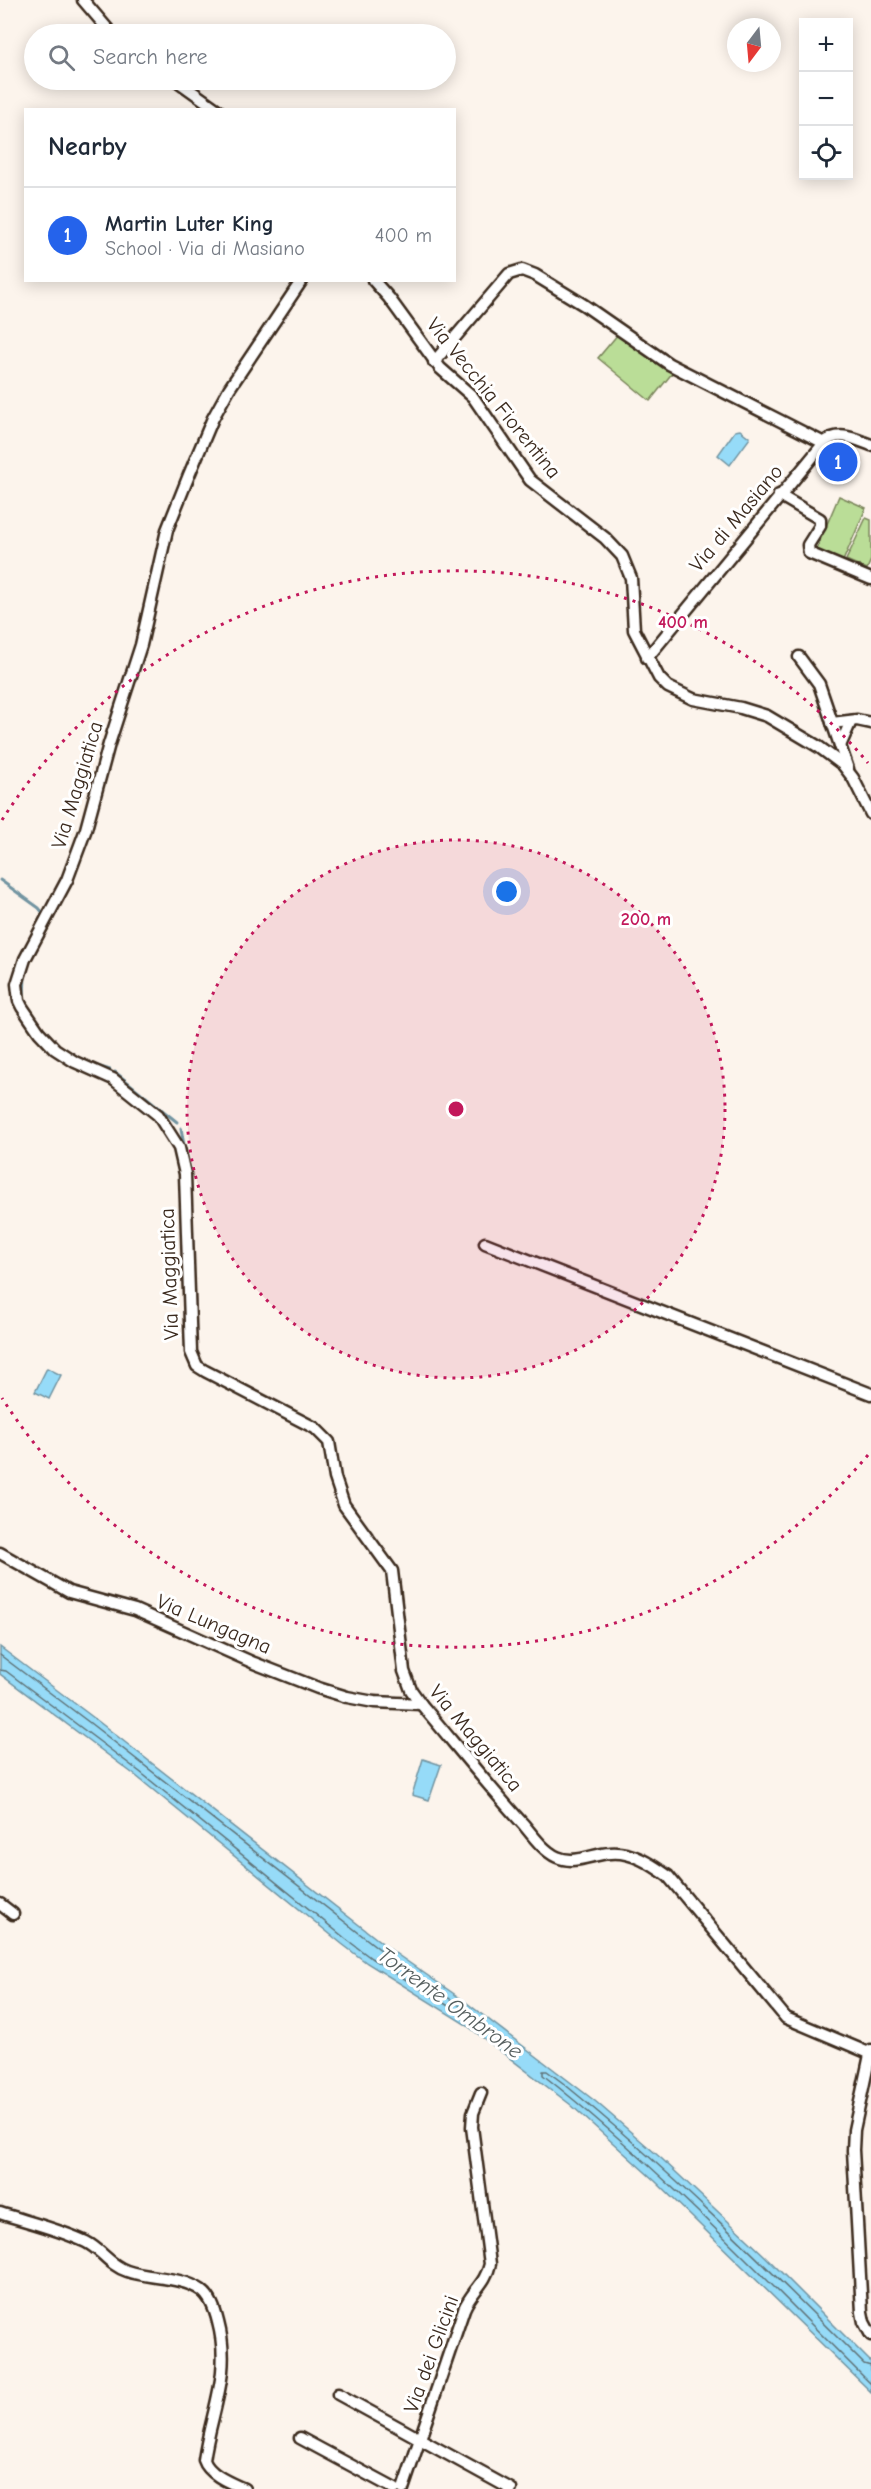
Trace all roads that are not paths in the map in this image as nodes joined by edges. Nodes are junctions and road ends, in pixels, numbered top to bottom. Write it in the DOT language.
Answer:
graph roads {
  1 [pos="83,0"];
  2 [pos="103,24"];
  3 [pos="190,90"];
  4 [pos="215,108"];
  5 [pos="301,282"];
  6 [pos="375,282"];
  7 [pos="434,362"];
  8 [pos="824,443"];
  9 [pos="871,446"];
  10 [pos="779,495"];
  11 [pos="871,579"];
  12 [pos="800,657"];
  13 [pos="647,658"];
  14 [pos="851,721"];
  15 [pos="832,723"];
  16 [pos="871,723"];
  17 [pos="840,746"];
  18 [pos="849,771"];
  19 [pos="871,814"];
  20 [pos="485,1243"];
  21 [pos="871,1394"];
  22 [pos="0,1553"];
  23 [pos="421,1704"];
  24 [pos="0,1904"];
  25 [pos="13,1914"];
  26 [pos="870,2052"];
  27 [pos="481,2093"];
  28 [pos="0,2213"];
  29 [pos="871,2334"];
  30 [pos="339,2394"];
  31 [pos="300,2438"];
  32 [pos="421,2438"];
  33 [pos="404,2488"];
  34 [pos="244,2489"];
  35 [pos="511,2489"];
  1 -- 2 [label="street"];
  3 -- 4 [label="street"];
  5 -- 23 [label="street, Via Maggiatica"];
  6 -- 7 [label="street, Via Vecchia Fiorentina"];
  7 -- 8 [label="street"];
  7 -- 13 [label="street, Via Vecchia Fiorentina"];
  8 -- 9 [label="street"];
  8 -- 10 [label="street, Via di Masiano"];
  10 -- 11 [label="street"];
  10 -- 13 [label="street, Via di Masiano"];
  12 -- 15 [label="street"];
  13 -- 18 [label="street, Via Vecchia Fiorentina"];
  14 -- 15 [label="street"];
  14 -- 16 [label="street"];
  14 -- 17 [label="street"];
  15 -- 17 [label="street"];
  17 -- 18 [label="street"];
  18 -- 19 [label="street, Via Vecchia Fiorentina"];
  20 -- 21 [label="street"];
  22 -- 23 [label="street, Via Lungagna"];
  23 -- 26 [label="street, Via Maggiatica"];
  24 -- 25 [label="street"];
  26 -- 29 [label="street"];
  27 -- 32 [label="street, Via dei Glicini"];
  28 -- 34 [label="street"];
  30 -- 32 [label="street"];
  31 -- 33 [label="street"];
  32 -- 33 [label="street, Via dei Glicini"];
  32 -- 35 [label="street"];
}
